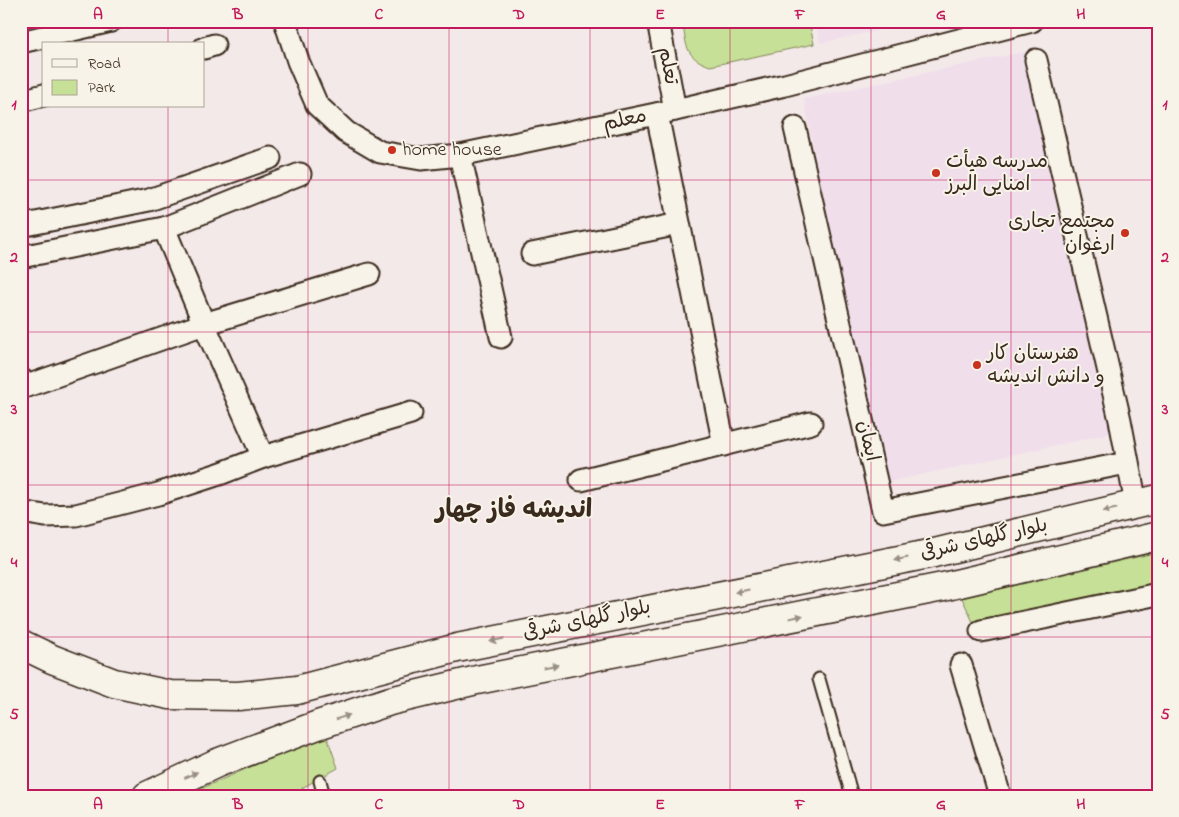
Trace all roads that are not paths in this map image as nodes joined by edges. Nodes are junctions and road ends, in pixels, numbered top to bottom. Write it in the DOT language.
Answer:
graph roads {
  1 [pos="111,21"];
  2 [pos="285,21"];
  3 [pos="658,21"];
  4 [pos="1032,21"];
  5 [pos="41,30"];
  6 [pos="21,42"];
  7 [pos="1036,60"];
  8 [pos="42,96"];
  9 [pos="21,101"];
  10 [pos="666,112"];
  11 [pos="795,128"];
  12 [pos="460,155"];
  13 [pos="270,158"];
  14 [pos="300,174"];
  15 [pos="679,224"];
  16 [pos="21,226"];
  17 [pos="164,228"];
  18 [pos="532,254"];
  19 [pos="21,257"];
  20 [pos="369,274"];
  21 [pos="204,324"];
  22 [pos="501,337"];
  23 [pos="22,385"];
  24 [pos="411,413"];
  25 [pos="811,423"];
  26 [pos="724,445"];
  27 [pos="263,457"];
  28 [pos="1128,464"];
  29 [pos="581,480"];
  30 [pos="1147,501"];
  31 [pos="21,512"];
  32 [pos="1158,536"];
  33 [pos="1158,594"];
  34 [pos="981,630"];
  35 [pos="21,644"];
  36 [pos="961,665"];
  37 [pos="820,679"];
  38 [pos="320,781"];
  39 [pos="147,796"];
  40 [pos="324,796"];
  41 [pos="852,796"];
  42 [pos="1000,796"];
  1 -- 5 [label="street"];
  2 -- 12 [label="street, معلم"];
  3 -- 10 [label="street, تعلم"];
  4 -- 10 [label="street, معلم"];
  5 -- 6 [label="street"];
  7 -- 28 [label="street"];
  8 -- 9 [label="street"];
  10 -- 12 [label="street, معلم"];
  10 -- 15 [label="street, تعلم"];
  11 -- 28 [label="street, ایمان"];
  12 -- 22 [label="street"];
  13 -- 16 [label="street"];
  14 -- 17 [label="street"];
  15 -- 18 [label="street"];
  15 -- 26 [label="street, تعلم"];
  17 -- 19 [label="street"];
  17 -- 21 [label="street"];
  20 -- 21 [label="street"];
  21 -- 23 [label="street"];
  21 -- 27 [label="street"];
  24 -- 27 [label="street"];
  25 -- 26 [label="street"];
  26 -- 29 [label="street"];
  27 -- 31 [label="street"];
  28 -- 30 [label="street"];
  30 -- 35 [label="main road, بلوار گلهای شرقی, one-way"];
  39 -- 32 [label="main road, بلوار گلهای شرقی, one-way"];
  33 -- 34 [label="street"];
  36 -- 42 [label="street"];
  37 -- 41 [label="lane"];
  38 -- 40 [label="lane"];
}
